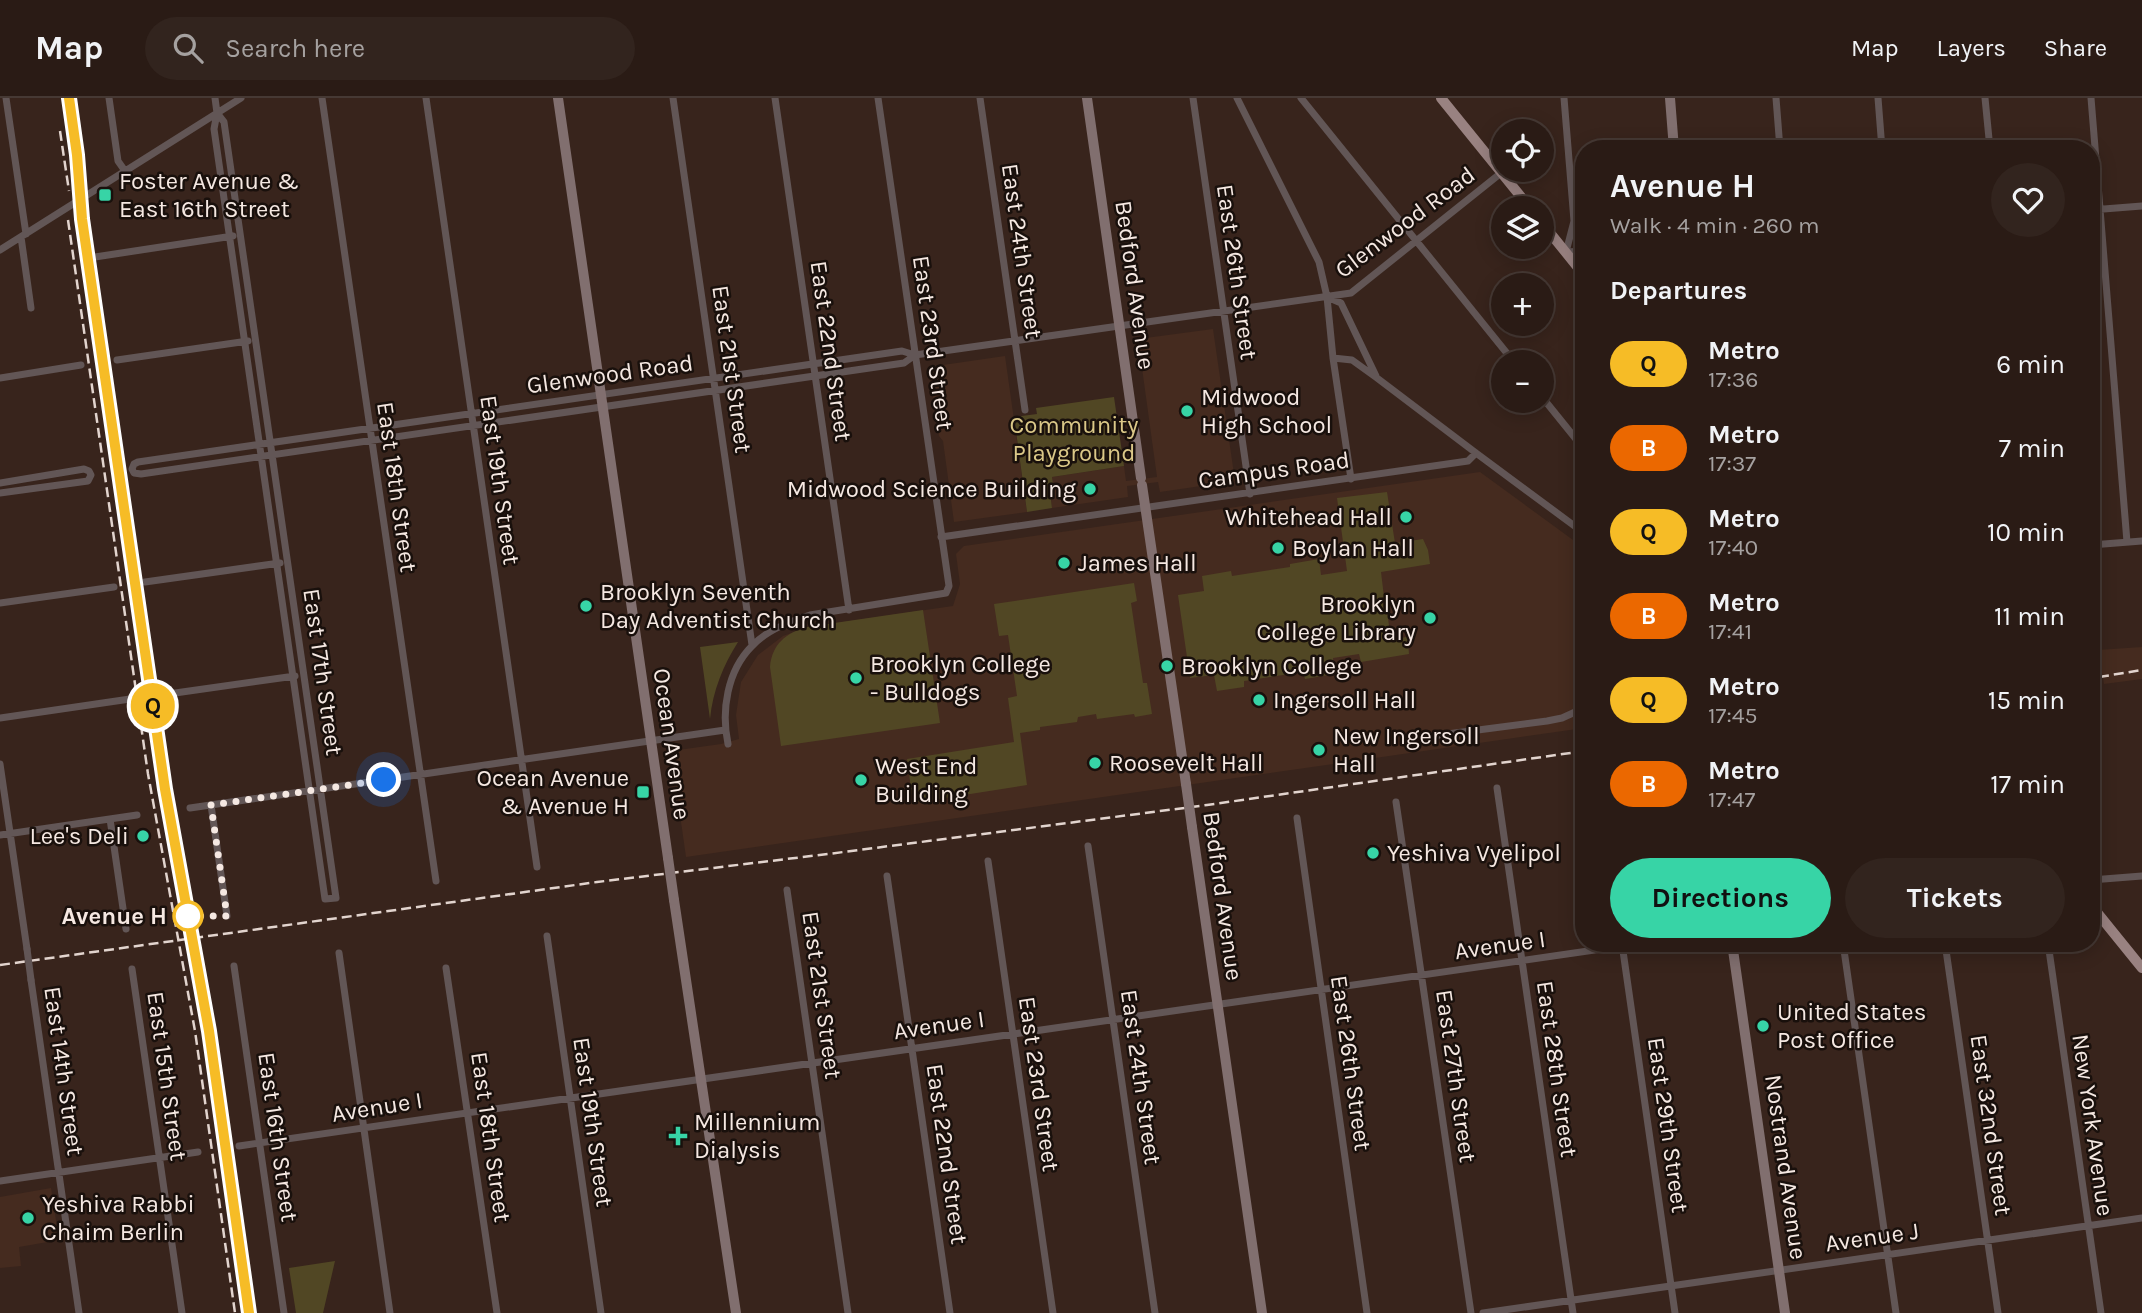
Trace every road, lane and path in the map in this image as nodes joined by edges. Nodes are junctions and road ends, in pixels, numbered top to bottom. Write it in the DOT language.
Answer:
graph roads {
  1 [pos="6,98"];
  2 [pos="109,98"];
  3 [pos="215,98"];
  4 [pos="241,98"];
  5 [pos="323,98"];
  6 [pos="426,98"];
  7 [pos="558,98"];
  8 [pos="673,98"];
  9 [pos="775,98"];
  10 [pos="878,98"];
  11 [pos="980,98"];
  12 [pos="1087,98"];
  13 [pos="1193,98"];
  14 [pos="1237,98"];
  15 [pos="1301,98"];
  16 [pos="1564,98"];
  17 [pos="1670,98"];
  18 [pos="1776,98"];
  19 [pos="1878,98"];
  20 [pos="1985,98"];
  21 [pos="2091,98"];
  22 [pos="1447,101"];
  23 [pos="217,113"];
  24 [pos="1673,140"];
  25 [pos="1779,140"];
  26 [pos="1881,140"];
  27 [pos="1989,140"];
  28 [pos="2093,140"];
  29 [pos="1491,160"];
  30 [pos="125,171"];
  31 [pos="1491,181"];
  32 [pos="1508,182"];
  33 [pos="1520,196"];
  34 [pos="2142,206"];
  35 [pos="2100,210"];
  36 [pos="24,235"];
  37 [pos="240,235"];
  38 [pos="229,237"];
  39 [pos="1554,238"];
  40 [pos="1417,241"];
  41 [pos="0,250"];
  42 [pos="1566,252"];
  43 [pos="1575,252"];
  44 [pos="2100,253"];
  45 [pos="95,257"];
  46 [pos="1575,264"];
  47 [pos="1327,297"];
  48 [pos="30,308"];
  49 [pos="1224,312"];
  50 [pos="1119,326"];
  51 [pos="255,340"];
  52 [pos="244,341"];
  53 [pos="1015,341"];
  54 [pos="1504,350"];
  55 [pos="915,355"];
  56 [pos="1333,358"];
  57 [pos="117,360"];
  58 [pos="814,364"];
  59 [pos="81,365"];
  60 [pos="815,376"];
  61 [pos="0,378"];
  62 [pos="1377,378"];
  63 [pos="714,379"];
  64 [pos="716,391"];
  65 [pos="600,395"];
  66 [pos="602,408"];
  67 [pos="1025,410"];
  68 [pos="1554,412"];
  69 [pos="471,414"];
  70 [pos="473,426"];
  71 [pos="369,429"];
  72 [pos="1575,438"];
  73 [pos="371,440"];
  74 [pos="270,443"];
  75 [pos="259,444"];
  76 [pos="1476,453"];
  77 [pos="272,454"];
  78 [pos="186,455"];
  79 [pos="261,456"];
  80 [pos="189,467"];
  81 [pos="33,478"];
  82 [pos="1350,479"];
  83 [pos="0,482"];
  84 [pos="34,488"];
  85 [pos="0,493"];
  86 [pos="1250,494"];
  87 [pos="1146,508"];
  88 [pos="1575,526"];
  89 [pos="941,537"];
  90 [pos="2142,541"];
  91 [pos="2127,542"];
  92 [pos="2100,544"];
  93 [pos="288,561"];
  94 [pos="276,563"];
  95 [pos="145,582"];
  96 [pos="114,587"];
  97 [pos="0,603"];
  98 [pos="849,610"];
  99 [pos="752,645"];
  100 [pos="304,674"];
  101 [pos="293,676"];
  102 [pos="161,695"];
  103 [pos="130,699"];
  104 [pos="1575,712"];
  105 [pos="0,718"];
  106 [pos="725,730"];
  107 [pos="1432,736"];
  108 [pos="651,741"];
  109 [pos="728,744"];
  110 [pos="522,760"];
  111 [pos="0,764"];
  112 [pos="419,775"];
  113 [pos="1497,788"];
  114 [pos="321,789"];
  115 [pos="309,790"];
  116 [pos="1396,803"];
  117 [pos="211,805"];
  118 [pos="190,808"];
  119 [pos="137,815"];
  120 [pos="1297,818"];
  121 [pos="110,819"];
  122 [pos="10,834"];
  123 [pos="0,835"];
  124 [pos="1088,846"];
  125 [pos="988,861"];
  126 [pos="537,867"];
  127 [pos="887,876"];
  128 [pos="2142,876"];
  129 [pos="2100,879"];
  130 [pos="436,881"];
  131 [pos="787,890"];
  132 [pos="227,916"];
  133 [pos="2100,916"];
  134 [pos="126,929"];
  135 [pos="547,936"];
  136 [pos="1578,952"];
  137 [pos="1623,952"];
  138 [pos="1733,952"];
  139 [pos="1844,952"];
  140 [pos="1946,952"];
  141 [pos="2049,952"];
  142 [pos="339,953"];
  143 [pos="1522,961"];
  144 [pos="234,966"];
  145 [pos="446,968"];
  146 [pos="2142,968"];
  147 [pos="132,969"];
  148 [pos="1422,975"];
  149 [pos="1321,990"];
  150 [pos="1217,1005"];
  151 [pos="1113,1020"];
  152 [pos="1013,1034"];
  153 [pos="912,1049"];
  154 [pos="812,1063"];
  155 [pos="700,1079"];
  156 [pos="570,1098"];
  157 [pos="468,1113"];
  158 [pos="364,1128"];
  159 [pos="260,1144"];
  160 [pos="239,1146"];
  161 [pos="198,1152"];
  162 [pos="159,1158"];
  163 [pos="59,1172"];
  164 [pos="0,1181"];
  165 [pos="2142,1218"];
  166 [pos="2088,1226"];
  167 [pos="1988,1240"];
  168 [pos="1887,1255"];
  169 [pos="1779,1270"];
  170 [pos="1671,1286"];
  171 [pos="1571,1300"];
  172 [pos="79,1313"];
  173 [pos="181,1313"];
  174 [pos="284,1313"];
  175 [pos="390,1313"];
  176 [pos="497,1313"];
  177 [pos="601,1313"];
  178 [pos="736,1313"];
  179 [pos="848,1313"];
  180 [pos="950,1313"];
  181 [pos="1053,1313"];
  182 [pos="1155,1313"];
  183 [pos="1262,1313"];
  184 [pos="1367,1313"];
  185 [pos="1471,1313"];
  186 [pos="1483,1313"];
  187 [pos="1573,1313"];
  188 [pos="1675,1313"];
  189 [pos="1786,1313"];
  190 [pos="1896,1313"];
  191 [pos="1998,1313"];
  192 [pos="2101,1313"];
  1 -- 36 [label="street"];
  2 -- 30 [label="street"];
  3 -- 23 [label="street, East 17th Street"];
  4 -- 23 [label="street"];
  5 -- 71 [label="street, East 18th Street"];
  6 -- 69 [label="street, East 19th Street"];
  7 -- 65 [label="main road, Ocean Avenue"];
  8 -- 63 [label="street, East 21st Street"];
  9 -- 58 [label="street, East 22nd Street"];
  10 -- 55 [label="street, East 23rd Street"];
  11 -- 53 [label="street, East 24th Street"];
  12 -- 50 [label="main road, Bedford Avenue"];
  13 -- 49 [label="street, East 26th Street"];
  14 -- 47 [label="street"];
  15 -- 40 [label="street"];
  16 -- 42 [label="street"];
  17 -- 24 [label="main road"];
  18 -- 25 [label="street"];
  19 -- 26 [label="street"];
  20 -- 27 [label="street"];
  21 -- 28 [label="street"];
  22 -- 29 [label="main road"];
  23 -- 30 [label="street"];
  23 -- 37 [label="street, East 17th Street"];
  23 -- 38 [label="street, East 17th Street"];
  30 -- 36 [label="street"];
  31 -- 40 [label="street, Glenwood Road"];
  32 -- 33 [label="main road"];
  34 -- 35 [label="street"];
  36 -- 41 [label="street"];
  36 -- 48 [label="street"];
  37 -- 38 [label="street"];
  37 -- 51 [label="street, East 17th Street"];
  38 -- 45 [label="street"];
  38 -- 52 [label="street, East 17th Street"];
  39 -- 42 [label="main road"];
  40 -- 47 [label="street, Glenwood Road"];
  40 -- 54 [label="street"];
  42 -- 43 [label="street"];
  42 -- 46 [label="main road"];
  44 -- 91 [label="street"];
  47 -- 49 [label="street, Glenwood Road"];
  47 -- 56 [label="street"];
  47 -- 62 [label="street"];
  49 -- 50 [label="street, Glenwood Road"];
  49 -- 86 [label="street, East 26th Street"];
  50 -- 53 [label="street, Glenwood Road"];
  50 -- 87 [label="main road, Bedford Avenue"];
  51 -- 52 [label="street"];
  51 -- 74 [label="street, East 17th Street"];
  52 -- 57 [label="street"];
  52 -- 75 [label="street, East 17th Street"];
  53 -- 55 [label="street, Glenwood Road"];
  53 -- 67 [label="street, East 24th Street"];
  55 -- 58 [label="street, Glenwood Road"];
  55 -- 60 [label="street, Glenwood Road"];
  55 -- 89 [label="street, East 23rd Street"];
  56 -- 62 [label="street"];
  56 -- 82 [label="street"];
  58 -- 60 [label="street, East 22nd Street"];
  58 -- 63 [label="street, Glenwood Road"];
  59 -- 61 [label="street"];
  60 -- 64 [label="street, Glenwood Road"];
  60 -- 98 [label="street, East 22nd Street"];
  62 -- 76 [label="street"];
  63 -- 64 [label="street, East 21st Street"];
  63 -- 65 [label="street, Glenwood Road"];
  64 -- 66 [label="street, Glenwood Road"];
  64 -- 99 [label="street, East 21st Street"];
  65 -- 66 [label="main road, Ocean Avenue"];
  65 -- 69 [label="street, Glenwood Road"];
  66 -- 70 [label="street, Glenwood Road"];
  66 -- 108 [label="main road, Ocean Avenue"];
  68 -- 72 [label="street"];
  69 -- 70 [label="street, East 19th Street"];
  69 -- 71 [label="street, Glenwood Road"];
  70 -- 73 [label="street, Glenwood Road"];
  70 -- 110 [label="street, East 19th Street"];
  71 -- 73 [label="street, East 18th Street"];
  71 -- 74 [label="street, Glenwood Road"];
  73 -- 77 [label="street, Glenwood Road"];
  73 -- 112 [label="street, East 18th Street"];
  74 -- 75 [label="street, Glenwood Road"];
  74 -- 77 [label="street, East 17th Street"];
  75 -- 78 [label="street, Glenwood Road"];
  75 -- 79 [label="street, East 17th Street"];
  76 -- 82 [label="street, Campus Road"];
  76 -- 88 [label="street"];
  77 -- 79 [label="street, Glenwood Road"];
  77 -- 93 [label="street, East 17th Street"];
  78 -- 80 [label="street"];
  78 -- 80 [label="street, Glenwood Road"];
  79 -- 80 [label="street, Glenwood Road"];
  79 -- 94 [label="street, East 17th Street"];
  81 -- 83 [label="street"];
  81 -- 84 [label="street"];
  81 -- 84 [label="street"];
  82 -- 86 [label="street, Campus Road"];
  84 -- 85 [label="street"];
  86 -- 87 [label="street, Campus Road"];
  87 -- 89 [label="street, Campus Road"];
  87 -- 150 [label="main road, Bedford Avenue, bridge"];
  89 -- 98 [label="street, East 23rd Street"];
  90 -- 91 [label="street"];
  91 -- 92 [label="street"];
  93 -- 94 [label="street"];
  93 -- 100 [label="street, East 17th Street"];
  94 -- 95 [label="street"];
  94 -- 101 [label="street, East 17th Street"];
  96 -- 97 [label="street"];
  98 -- 99 [label="street"];
  99 -- 106 [label="street"];
  100 -- 101 [label="street"];
  100 -- 114 [label="street, East 17th Street"];
  101 -- 102 [label="street"];
  101 -- 115 [label="street, East 17th Street"];
  103 -- 105 [label="street"];
  104 -- 107 [label="street"];
  106 -- 108 [label="street"];
  106 -- 109 [label="street"];
  108 -- 110 [label="street"];
  108 -- 155 [label="main road, Ocean Avenue, bridge"];
  110 -- 112 [label="street"];
  110 -- 126 [label="street, East 19th Street"];
  111 -- 122 [label="street, East 14th Street"];
  112 -- 114 [label="street"];
  112 -- 130 [label="street, East 18th Street"];
  113 -- 143 [label="street, East 28th Street"];
  114 -- 115 [label="street"];
  114 -- 115 [label="street, East 17th Street"];
  115 -- 117 [label="street"];
  116 -- 148 [label="street, East 27th Street"];
  117 -- 118 [label="street"];
  117 -- 132 [label="street"];
  119 -- 121 [label="street"];
  120 -- 149 [label="street, East 26th Street"];
  121 -- 122 [label="street"];
  121 -- 134 [label="street"];
  122 -- 123 [label="street"];
  122 -- 163 [label="street, East 14th Street, bridge"];
  124 -- 151 [label="street, East 24th Street"];
  125 -- 152 [label="street, East 23rd Street"];
  127 -- 153 [label="street, East 22nd Street"];
  128 -- 129 [label="street"];
  131 -- 154 [label="street, East 21st Street"];
  133 -- 146 [label="main road"];
  135 -- 156 [label="street, East 19th Street"];
  136 -- 143 [label="street, Avenue I"];
  137 -- 170 [label="street, East 29th Street"];
  138 -- 169 [label="main road, Nostrand Avenue"];
  139 -- 168 [label="street"];
  140 -- 167 [label="street, East 32nd Street"];
  141 -- 166 [label="street, New York Avenue"];
  142 -- 158 [label="street"];
  143 -- 148 [label="street, Avenue I"];
  143 -- 171 [label="street, East 28th Street"];
  144 -- 159 [label="street, East 16th Street"];
  145 -- 157 [label="street, East 18th Street"];
  147 -- 162 [label="street, East 15th Street"];
  148 -- 149 [label="street, Avenue I"];
  148 -- 185 [label="street, East 27th Street"];
  149 -- 150 [label="street, Avenue I"];
  149 -- 184 [label="street, East 26th Street"];
  150 -- 151 [label="street, Avenue I"];
  150 -- 183 [label="main road, Bedford Avenue"];
  151 -- 152 [label="street, Avenue I"];
  151 -- 182 [label="street, East 24th Street"];
  152 -- 153 [label="street, Avenue I"];
  152 -- 181 [label="street, East 23rd Street"];
  153 -- 154 [label="street, Avenue I"];
  153 -- 180 [label="street, East 22nd Street"];
  154 -- 155 [label="street, Avenue I"];
  154 -- 179 [label="street, East 21st Street"];
  155 -- 156 [label="street, Avenue I"];
  155 -- 178 [label="main road, Ocean Avenue"];
  156 -- 157 [label="street, Avenue I"];
  156 -- 177 [label="street, East 19th Street"];
  157 -- 158 [label="street, Avenue I"];
  157 -- 176 [label="street, East 18th Street"];
  158 -- 159 [label="street, Avenue I"];
  158 -- 175 [label="street"];
  159 -- 160 [label="street, Avenue I"];
  159 -- 174 [label="street, East 16th Street"];
  161 -- 162 [label="street"];
  162 -- 163 [label="street"];
  162 -- 173 [label="street, East 15th Street"];
  163 -- 164 [label="street"];
  163 -- 172 [label="street, East 14th Street"];
  165 -- 166 [label="street, Avenue J"];
  166 -- 167 [label="street, Avenue J"];
  166 -- 192 [label="street, New York Avenue"];
  167 -- 168 [label="street, Avenue J"];
  167 -- 191 [label="street, East 32nd Street"];
  168 -- 169 [label="street, Avenue J"];
  168 -- 190 [label="street"];
  169 -- 170 [label="street, Avenue J"];
  169 -- 189 [label="main road, Nostrand Avenue"];
  170 -- 171 [label="street, Avenue J"];
  170 -- 188 [label="street, East 29th Street"];
  171 -- 186 [label="street, Avenue J"];
  171 -- 187 [label="street, East 28th Street"];
}
